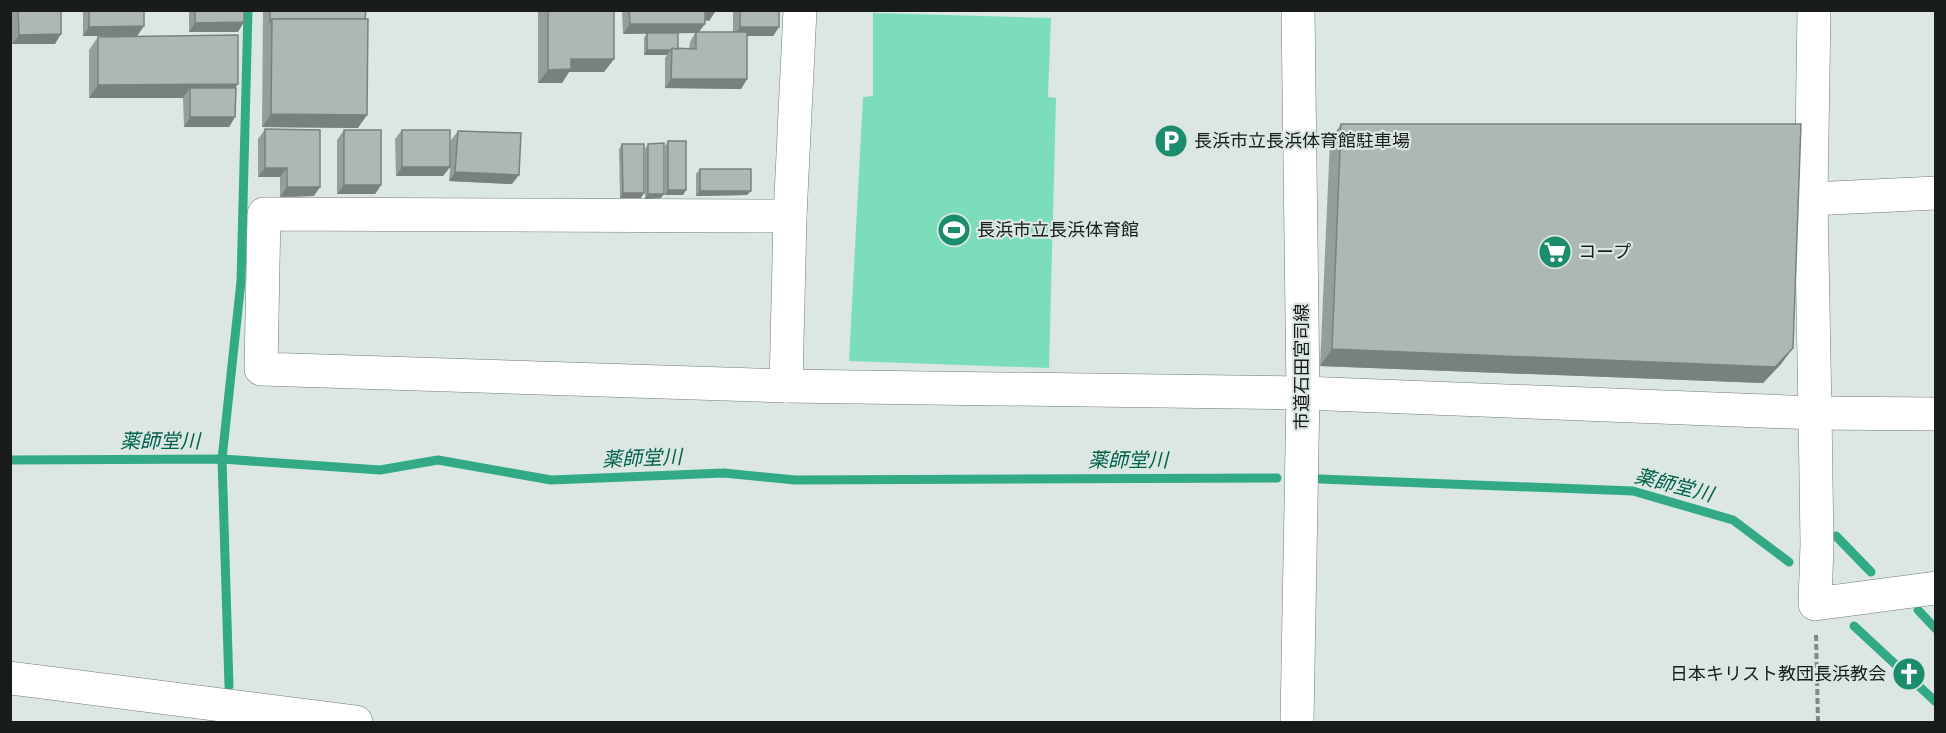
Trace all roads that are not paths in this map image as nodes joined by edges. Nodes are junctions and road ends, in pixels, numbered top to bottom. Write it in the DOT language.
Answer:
graph roads {
  1 [pos="800,10"];
  2 [pos="1298,10"];
  3 [pos="1814,10"];
  4 [pos="1935,193"];
  5 [pos="1811,199"];
  6 [pos="790,216"];
  7 [pos="786,386"];
  8 [pos="1303,393"];
  9 [pos="1815,413"];
  10 [pos="1935,414"];
  11 [pos="1935,588"];
  12 [pos="10,678"];
  13 [pos="356,723"];
  14 [pos="1298,723"];
  1 -- 6 [label="street"];
  2 -- 8 [label="street, 市道石田宮司線"];
  3 -- 5 [label="street"];
  4 -- 5 [label="street"];
  5 -- 9 [label="street"];
  6 -- 7 [label="street"];
  6 -- 7 [label="street"];
  7 -- 8 [label="street"];
  8 -- 9 [label="street"];
  8 -- 14 [label="street, 市道石田宮司線"];
  9 -- 10 [label="street"];
  9 -- 11 [label="street"];
  12 -- 13 [label="street"];
}
